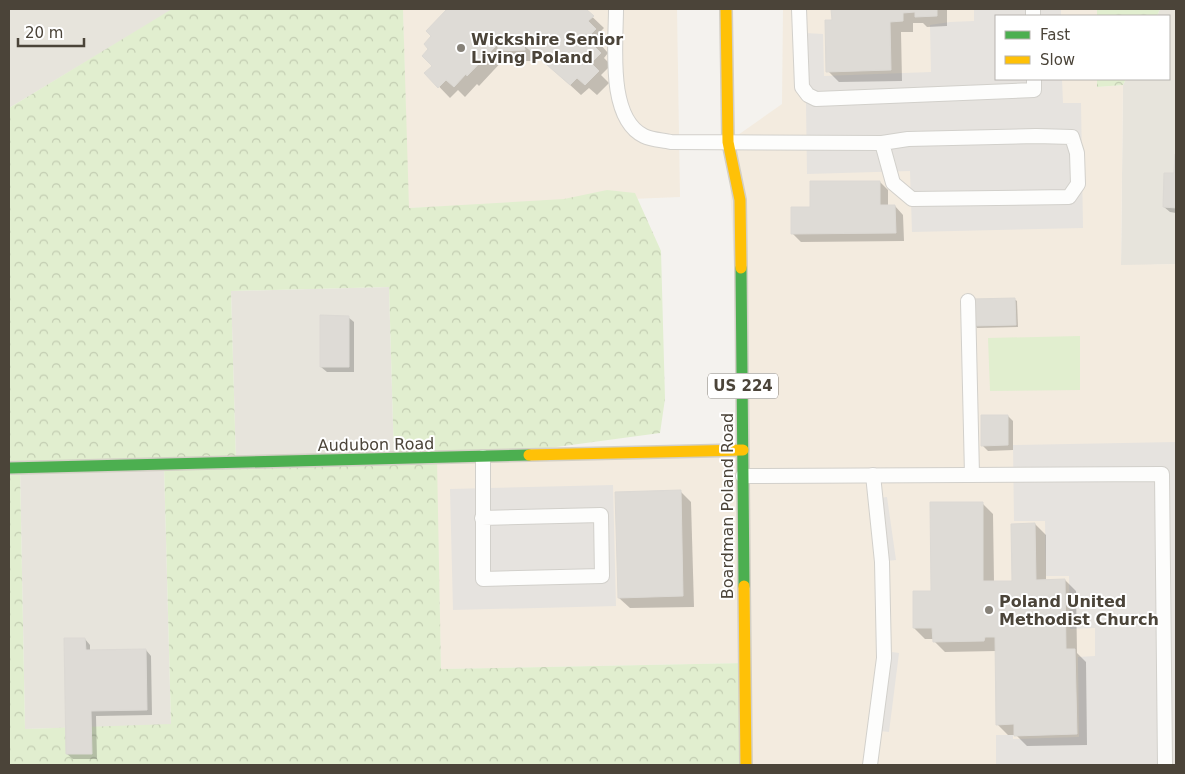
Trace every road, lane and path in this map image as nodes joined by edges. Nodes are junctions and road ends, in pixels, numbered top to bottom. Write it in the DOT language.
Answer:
graph roads {
  1 [pos="604,9"];
  2 [pos="726,9"];
  3 [pos="799,9"];
  4 [pos="616,14"];
  5 [pos="1034,80"];
  6 [pos="728,142"];
  7 [pos="882,143"];
  8 [pos="968,301"];
  9 [pos="743,450"];
  10 [pos="483,457"];
  11 [pos="9,468"];
  12 [pos="873,475"];
  13 [pos="972,475"];
  14 [pos="744,476"];
  15 [pos="482,518"];
  16 [pos="1170,650"];
  17 [pos="746,765"];
  18 [pos="870,765"];
  19 [pos="1165,765"];
  1 -- 4 [label="lane"];
  2 -- 6 [label="main road, Boardman Poland Road / US 224"];
  3 -- 5 [label="lane"];
  4 -- 6 [label="lane"];
  6 -- 7 [label="lane"];
  6 -- 9 [label="main road, Boardman Poland Road / US 224"];
  7 -- 7 [label="lane"];
  8 -- 13 [label="lane"];
  9 -- 10 [label="main road, Audubon Road"];
  9 -- 14 [label="main road, Boardman Poland Road / US 224"];
  10 -- 11 [label="main road, Audubon Road"];
  10 -- 15 [label="lane"];
  12 -- 13 [label="lane"];
  12 -- 14 [label="lane"];
  12 -- 18 [label="lane"];
  13 -- 16 [label="lane"];
  14 -- 17 [label="main road, Boardman Poland Road / US 224"];
  15 -- 15 [label="lane"];
  16 -- 19 [label="lane"];
}
